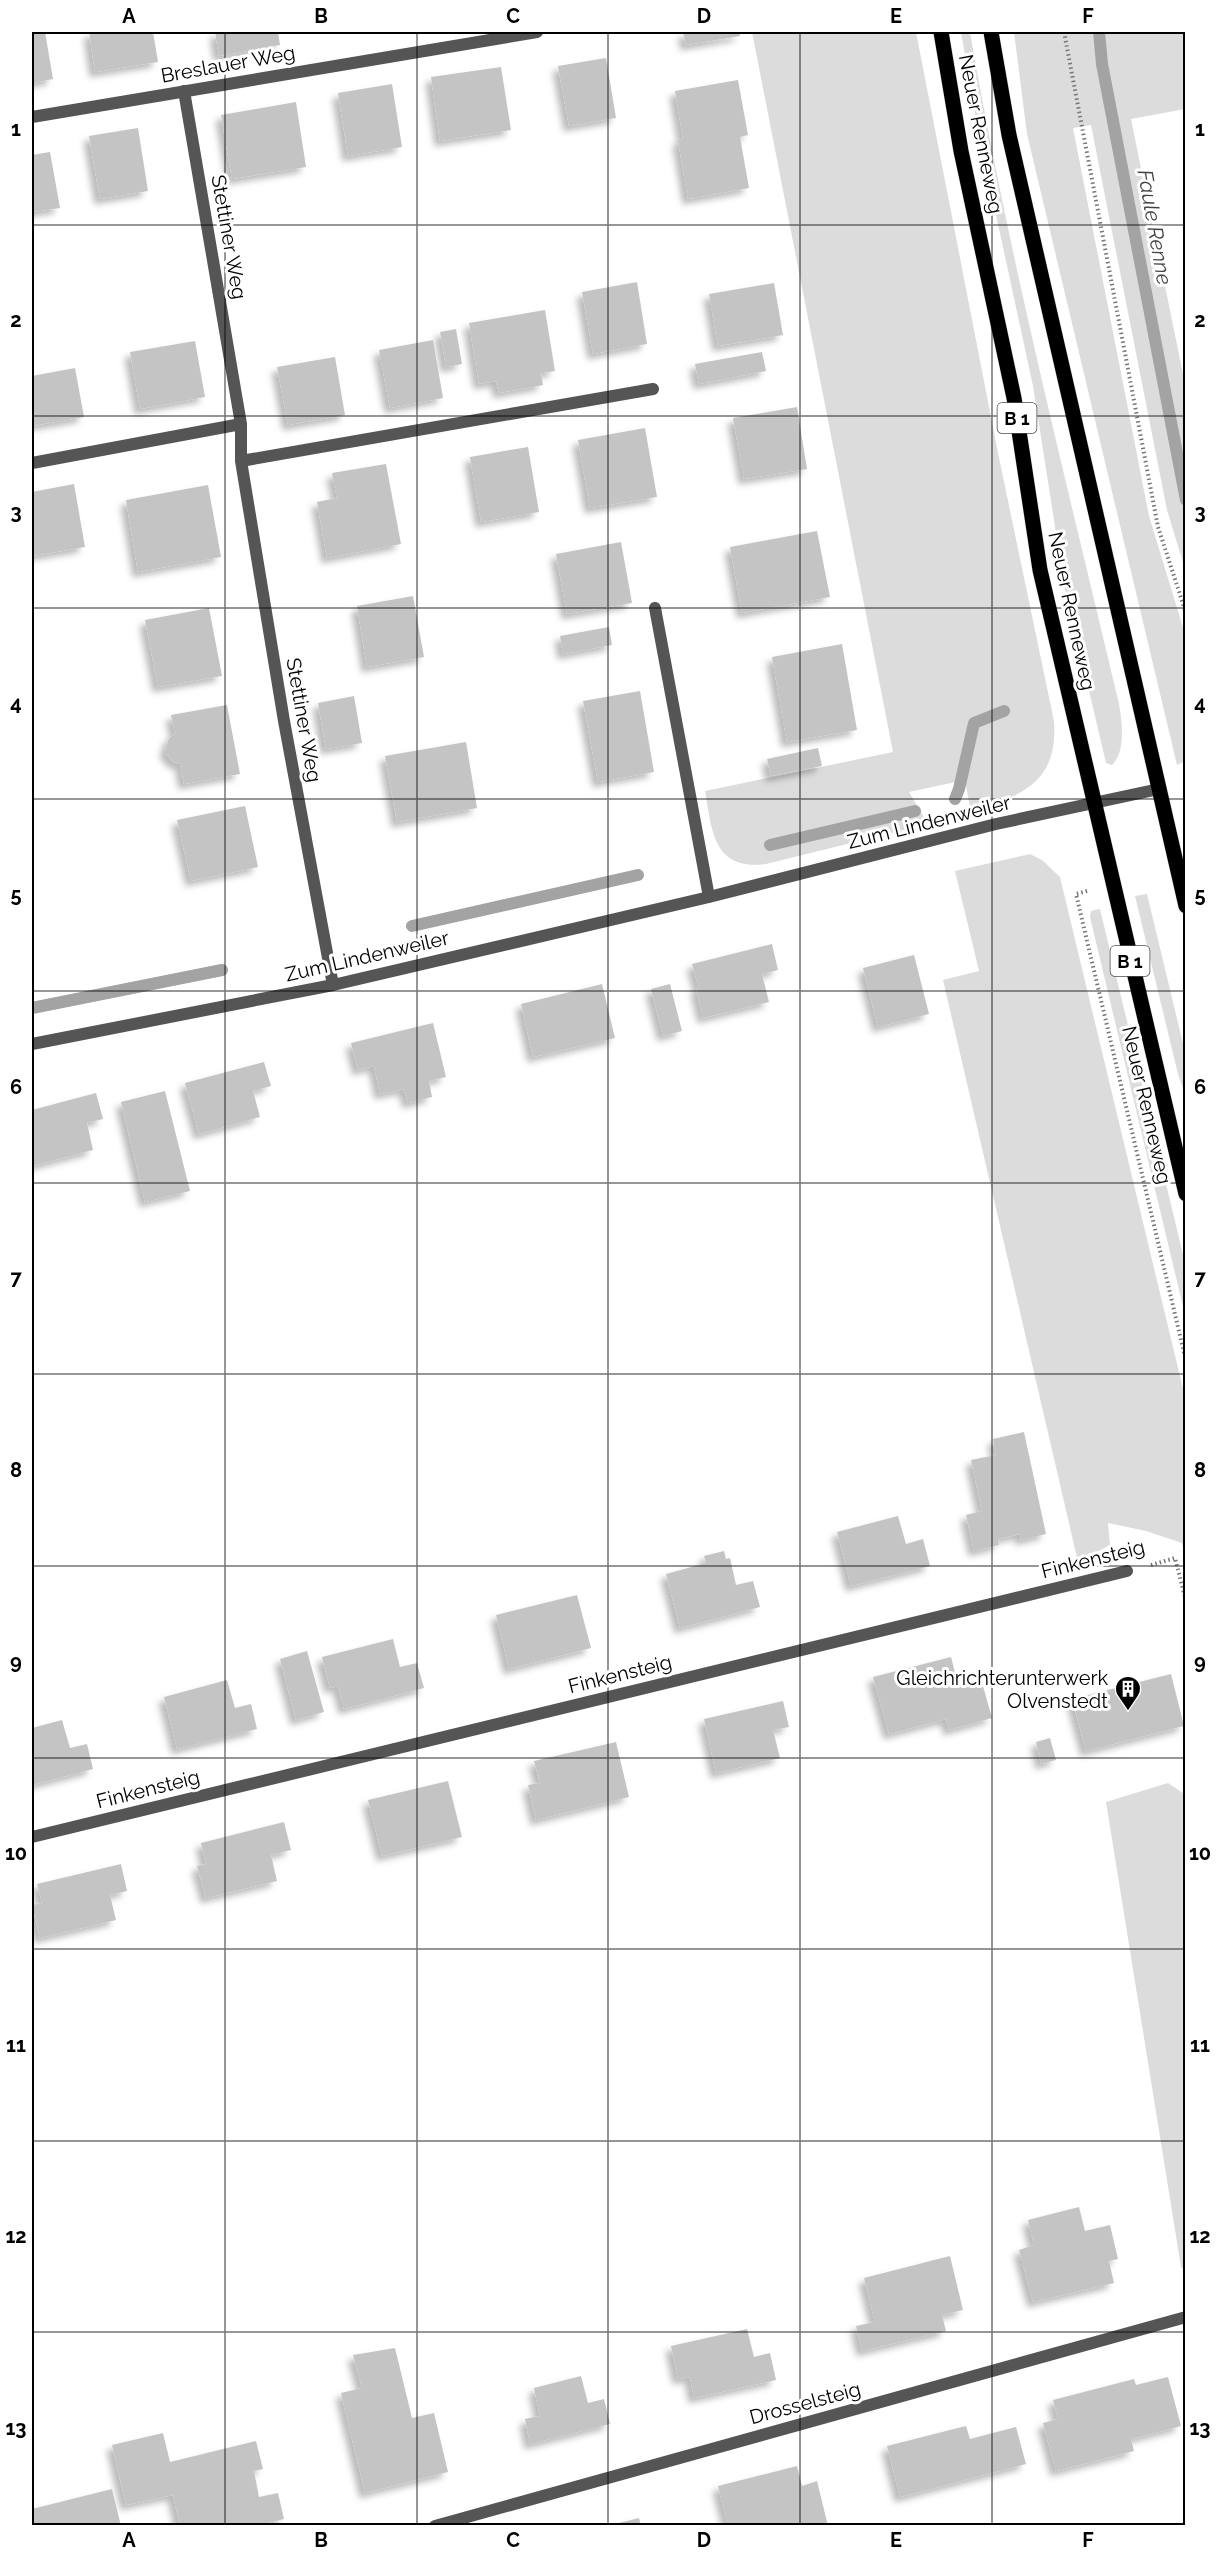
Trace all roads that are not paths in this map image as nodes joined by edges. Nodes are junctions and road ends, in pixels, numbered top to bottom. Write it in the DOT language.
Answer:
graph roads {
  1 [pos="537,32"];
  2 [pos="941,32"];
  3 [pos="991,32"];
  4 [pos="184,91"];
  5 [pos="32,117"];
  6 [pos="653,389"];
  7 [pos="241,424"];
  8 [pos="241,461"];
  9 [pos="32,464"];
  10 [pos="655,608"];
  11 [pos="1159,789"];
  12 [pos="1093,804"];
  13 [pos="709,897"];
  14 [pos="1185,906"];
  15 [pos="333,985"];
  16 [pos="32,1044"];
  17 [pos="1185,1194"];
  18 [pos="1127,1571"];
  19 [pos="32,1837"];
  20 [pos="1185,2318"];
  21 [pos="435,2526"];
  1 -- 4 [label="street, Breslauer Weg"];
  2 -- 12 [label="main road, Neuer Renneweg / B 1"];
  3 -- 11 [label="main road, Neuer Renneweg"];
  4 -- 5 [label="street, Breslauer Weg"];
  4 -- 7 [label="street, Stettiner Weg"];
  6 -- 8 [label="street"];
  7 -- 8 [label="street, Stettiner Weg"];
  7 -- 9 [label="street"];
  8 -- 15 [label="street, Stettiner Weg"];
  10 -- 13 [label="street"];
  11 -- 12 [label="street, Zum Lindenweiler"];
  11 -- 14 [label="main road, Neuer Renneweg"];
  12 -- 13 [label="street, Zum Lindenweiler"];
  12 -- 17 [label="main road, Neuer Renneweg / B 1"];
  13 -- 15 [label="street, Zum Lindenweiler"];
  15 -- 16 [label="street, Zum Lindenweiler"];
  18 -- 19 [label="street, Finkensteig"];
  20 -- 21 [label="street, Drosselsteig"];
}
